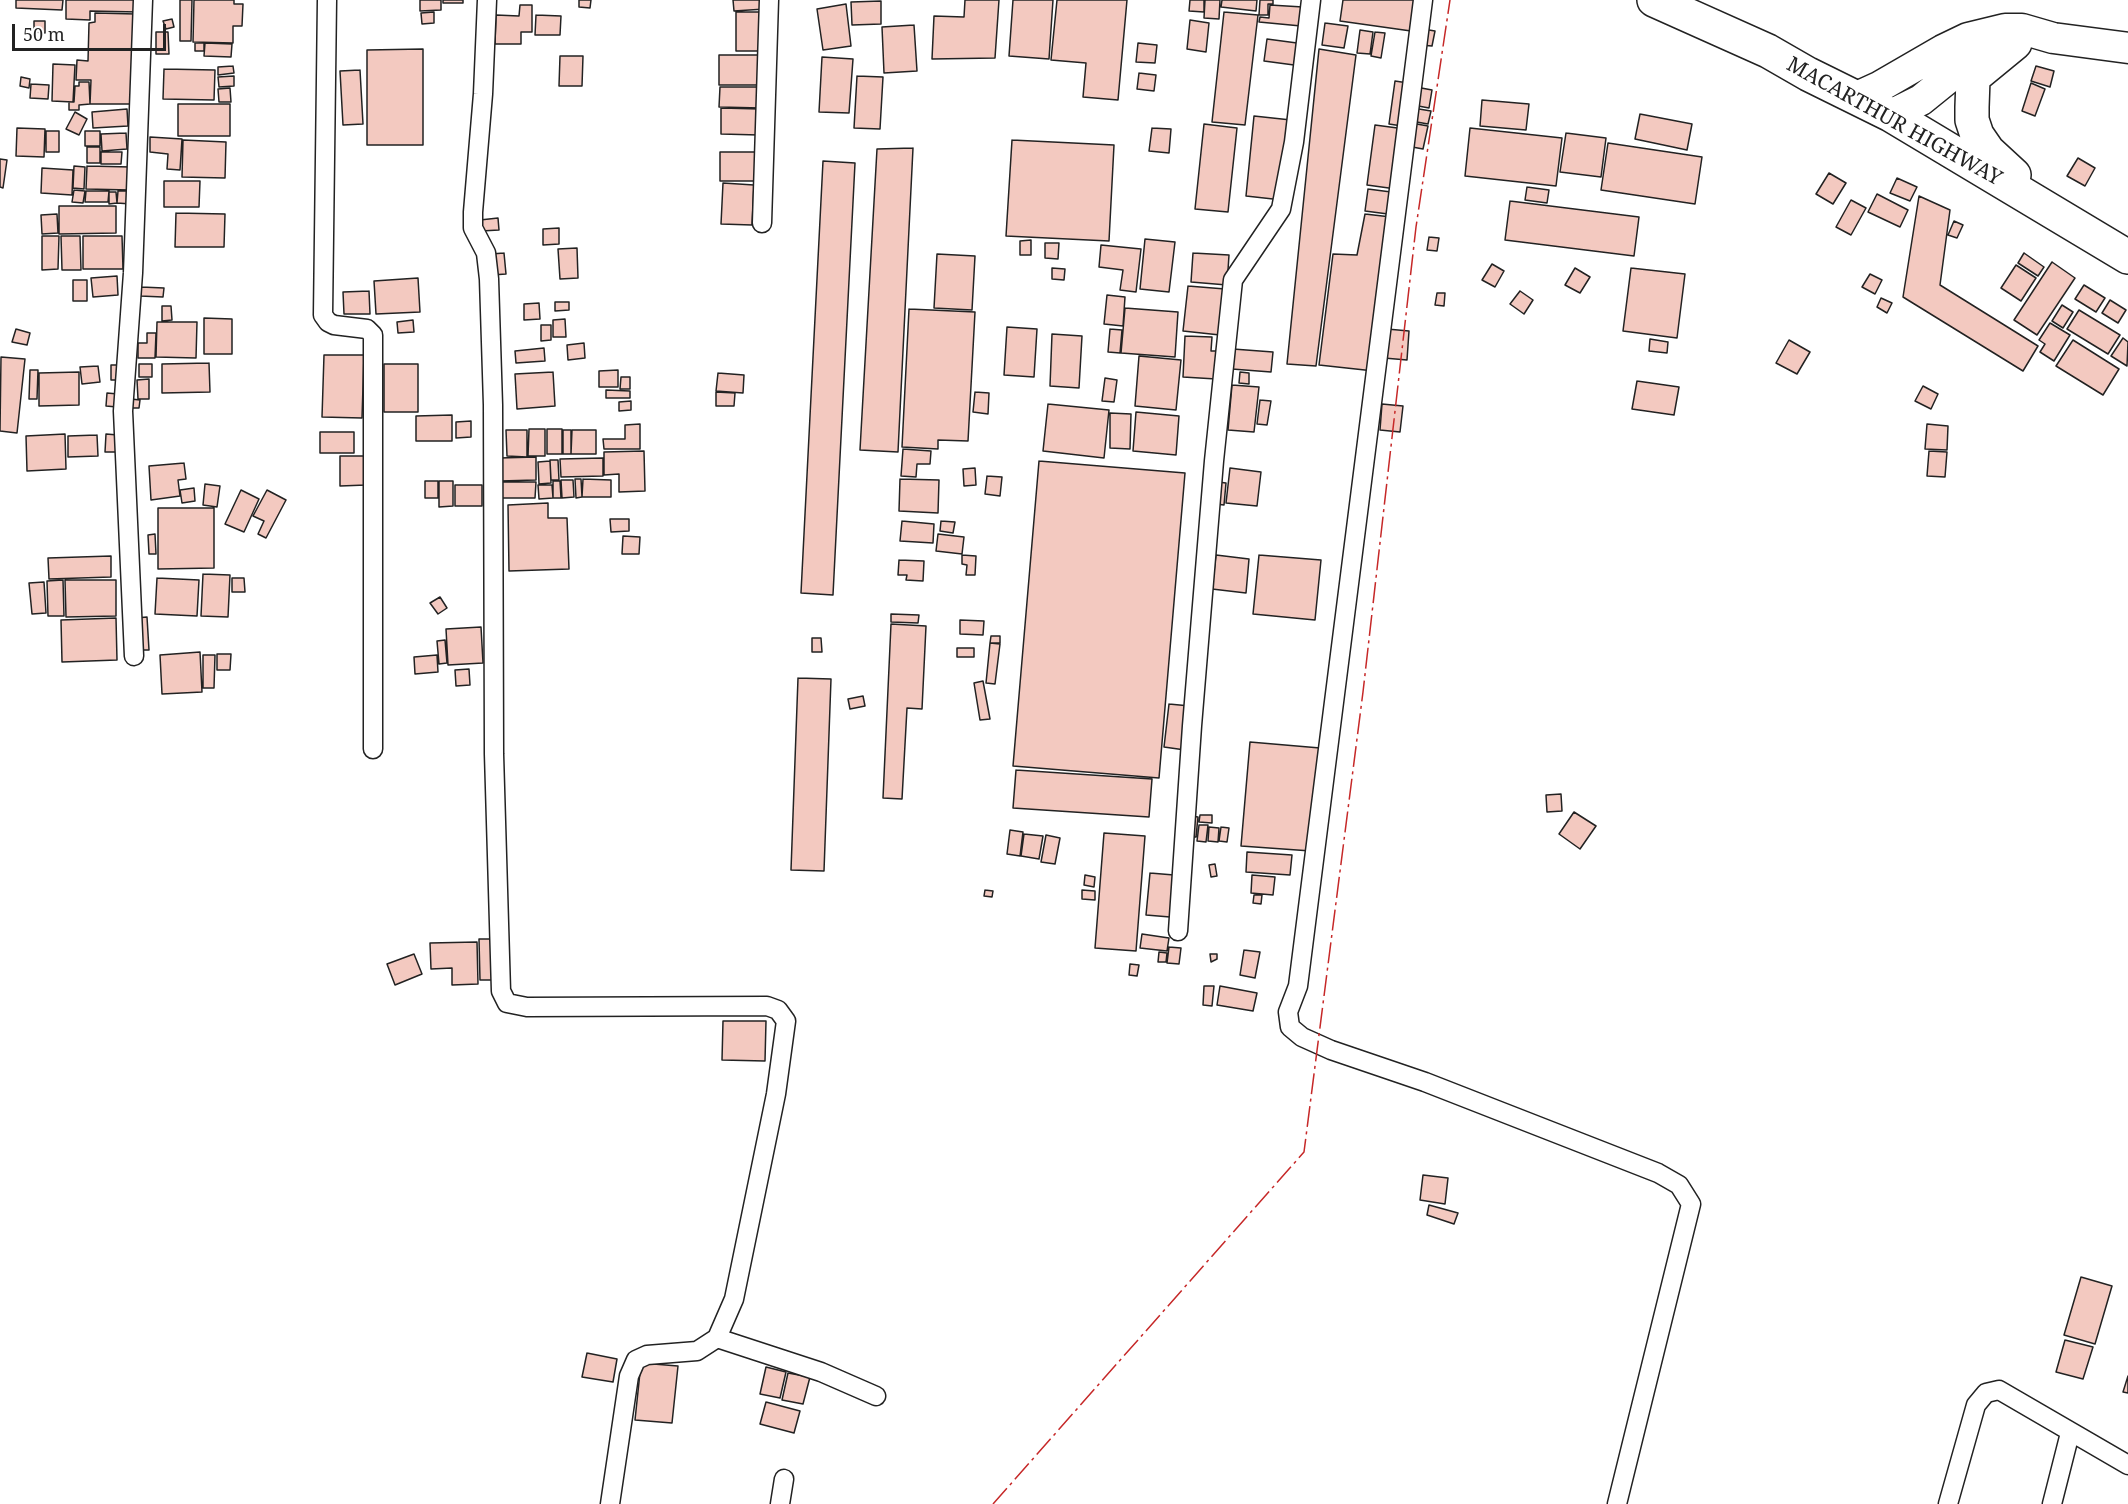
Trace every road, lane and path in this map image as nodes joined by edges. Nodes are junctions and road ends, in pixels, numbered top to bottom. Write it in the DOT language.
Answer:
graph roads {
  1 [pos="143,0"];
  2 [pos="327,0"];
  3 [pos="487,0"];
  4 [pos="769,0"];
  5 [pos="1311,0"];
  6 [pos="1423,0"];
  7 [pos="1654,0"];
  8 [pos="2010,36"];
  9 [pos="2128,48"];
  10 [pos="1857,97"];
  11 [pos="1891,115"];
  12 [pos="2057,215"];
  13 [pos="762,223"];
  14 [pos="2128,257"];
  15 [pos="134,656"];
  16 [pos="373,748"];
  17 [pos="1178,931"];
  18 [pos="717,1338"];
  19 [pos="876,1396"];
  20 [pos="2070,1433"];
  21 [pos="2128,1465"];
  22 [pos="784,1479"];
  23 [pos="610,1504"];
  24 [pos="780,1504"];
  25 [pos="1617,1504"];
  26 [pos="1948,1504"];
  27 [pos="2052,1504"];
  1 -- 15 [label="street"];
  2 -- 16 [label="street"];
  3 -- 18 [label="street"];
  4 -- 13 [label="street"];
  5 -- 17 [label="street"];
  6 -- 25 [label="street"];
  7 -- 10 [label="highway, MACARTHUR HIGHWAY"];
  8 -- 9 [label="main road"];
  8 -- 10 [label="main road"];
  8 -- 11 [label="main road"];
  8 -- 12 [label="highway"];
  10 -- 11 [label="highway, MACARTHUR HIGHWAY"];
  11 -- 12 [label="highway, MACARTHUR HIGHWAY"];
  12 -- 14 [label="highway, MACARTHUR HIGHWAY"];
  18 -- 19 [label="street"];
  18 -- 23 [label="street"];
  20 -- 21 [label="street"];
  20 -- 26 [label="street"];
  20 -- 27 [label="street"];
  22 -- 24 [label="street"];
}
